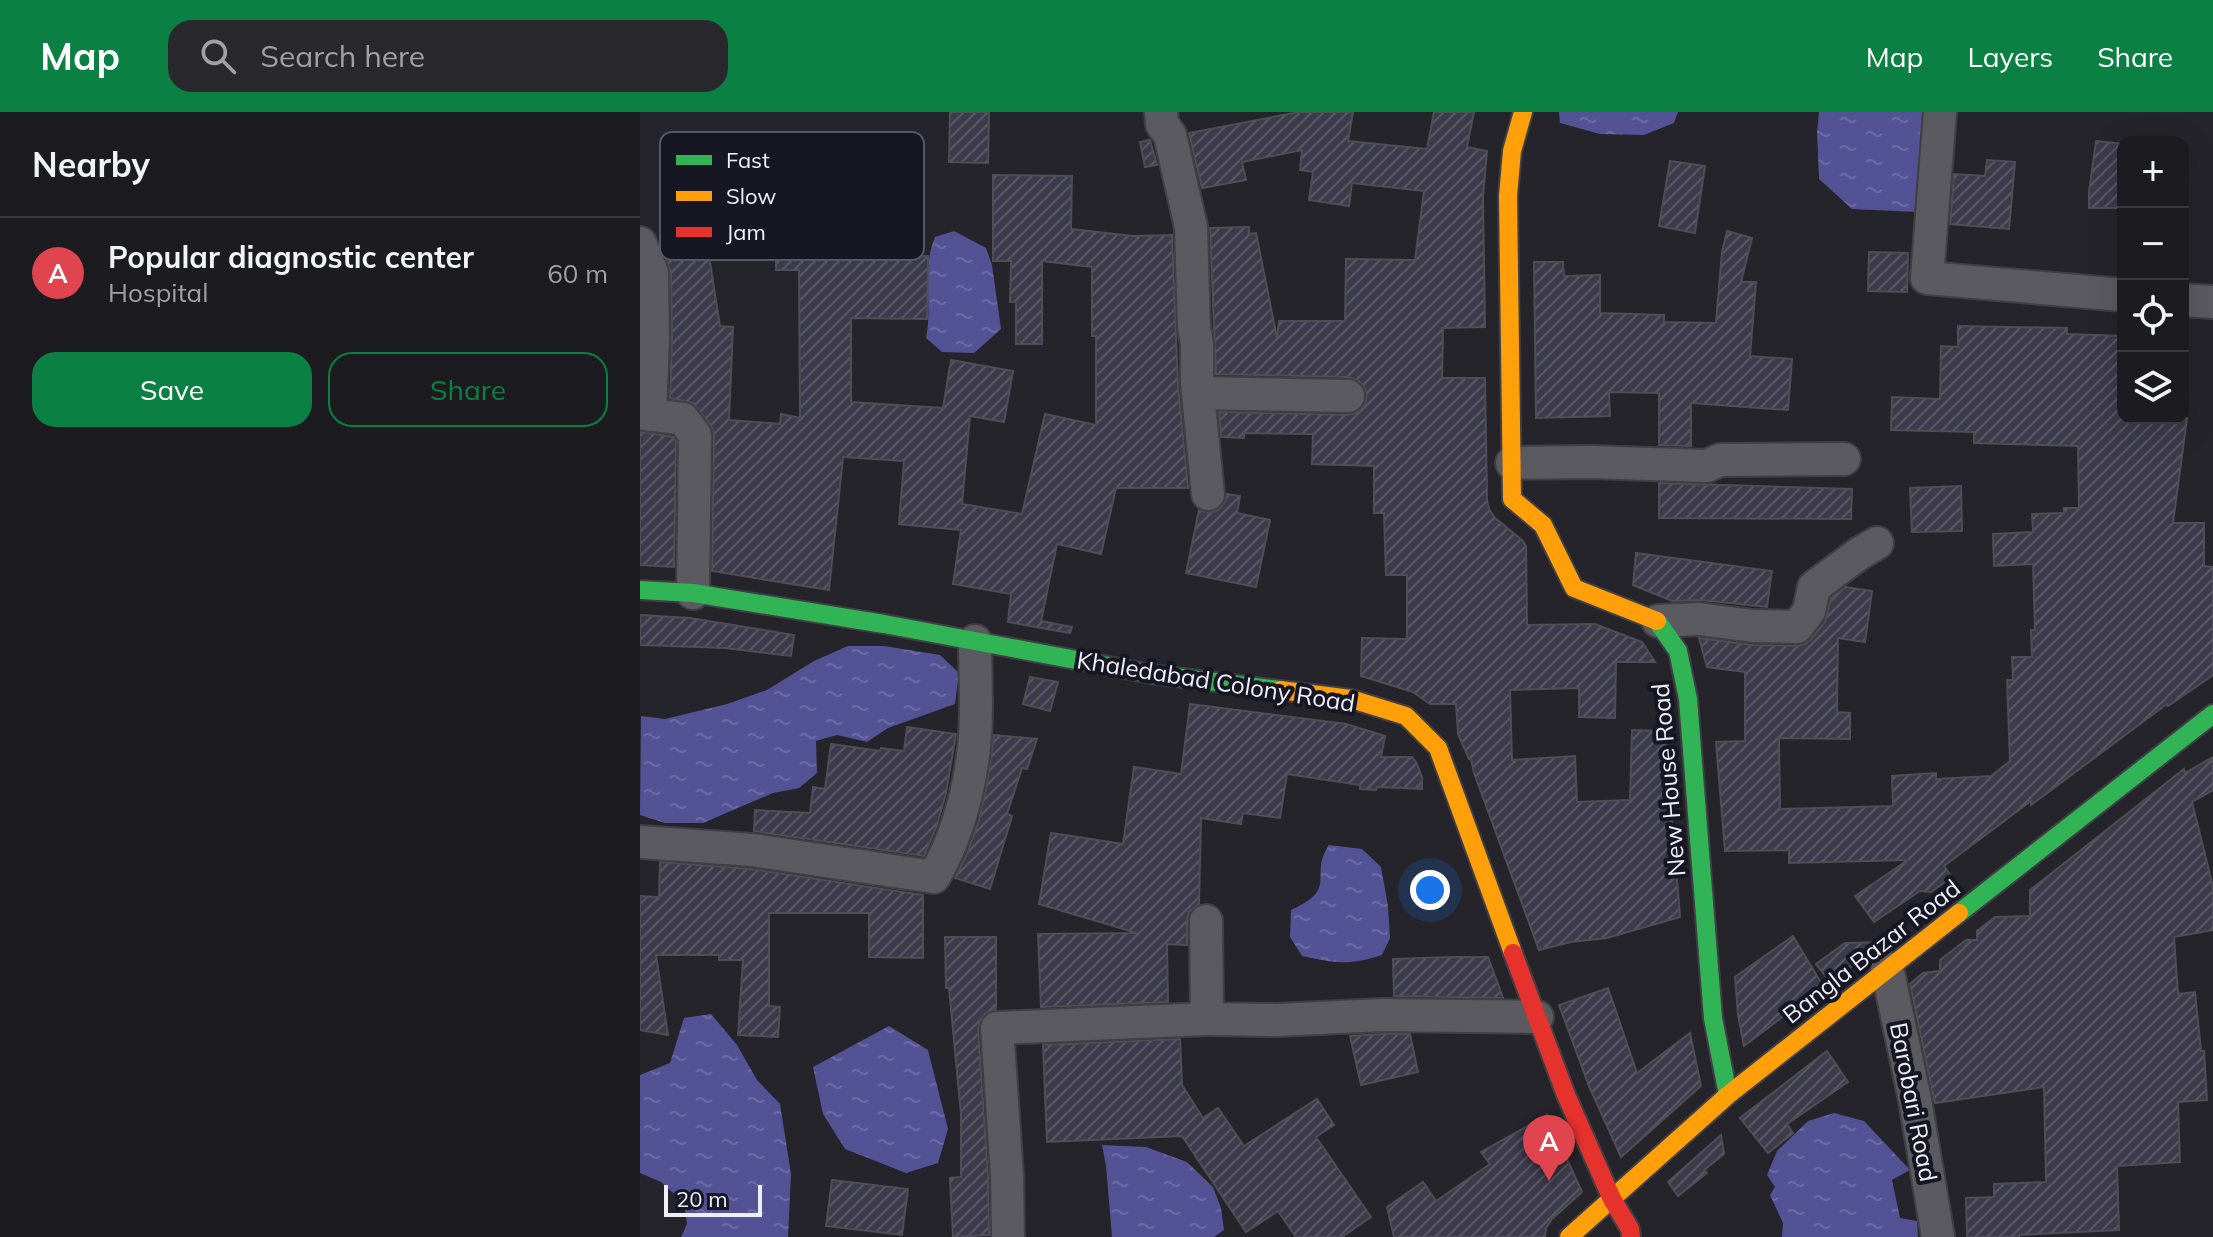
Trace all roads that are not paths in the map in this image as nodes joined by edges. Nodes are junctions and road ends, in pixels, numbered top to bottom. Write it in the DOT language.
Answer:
graph roads {
  1 [pos="1161,112"];
  2 [pos="1523,112"];
  3 [pos="1940,112"];
  4 [pos="640,243"];
  5 [pos="2117,294"];
  6 [pos="2189,300"];
  7 [pos="2213,302"];
  8 [pos="1198,393"];
  9 [pos="1348,396"];
  10 [pos="645,414"];
  11 [pos="1844,459"];
  12 [pos="1512,463"];
  13 [pos="1208,494"];
  14 [pos="1877,543"];
  15 [pos="640,590"];
  16 [pos="693,593"];
  17 [pos="1658,621"];
  18 [pos="975,641"];
  19 [pos="2213,714"];
  20 [pos="640,842"];
  21 [pos="1206,921"];
  22 [pos="1887,968"];
  23 [pos="1537,1017"];
  24 [pos="1207,1019"];
  25 [pos="1728,1095"];
  26 [pos="1612,1199"];
  27 [pos="1008,1237"];
  28 [pos="1569,1237"];
  29 [pos="1631,1237"];
  30 [pos="1938,1237"];
  1 -- 8 [label="street"];
  2 -- 12 [label="street"];
  3 -- 5 [label="street"];
  4 -- 10 [label="street"];
  6 -- 7 [label="street"];
  8 -- 9 [label="street"];
  8 -- 13 [label="street"];
  10 -- 16 [label="street"];
  11 -- 12 [label="street"];
  12 -- 17 [label="street"];
  14 -- 17 [label="street"];
  15 -- 16 [label="street, Khaledabad Colony Road"];
  16 -- 18 [label="street, Khaledabad Colony Road"];
  17 -- 25 [label="street, New House Road"];
  18 -- 20 [label="street"];
  18 -- 23 [label="street, Khaledabad Colony Road"];
  19 -- 22 [label="street, Bangla Bazar Road"];
  21 -- 24 [label="street"];
  22 -- 25 [label="street, Bangla Bazar Road"];
  22 -- 30 [label="street, Barobari Road"];
  23 -- 24 [label="street"];
  23 -- 26 [label="street, Khaledabad Colony Road"];
  24 -- 27 [label="street"];
  25 -- 26 [label="street, Bangla Bazar Road"];
  26 -- 28 [label="street, Bangla Bazar Road"];
  26 -- 29 [label="street, Khaledabad Colony Road"];
}
